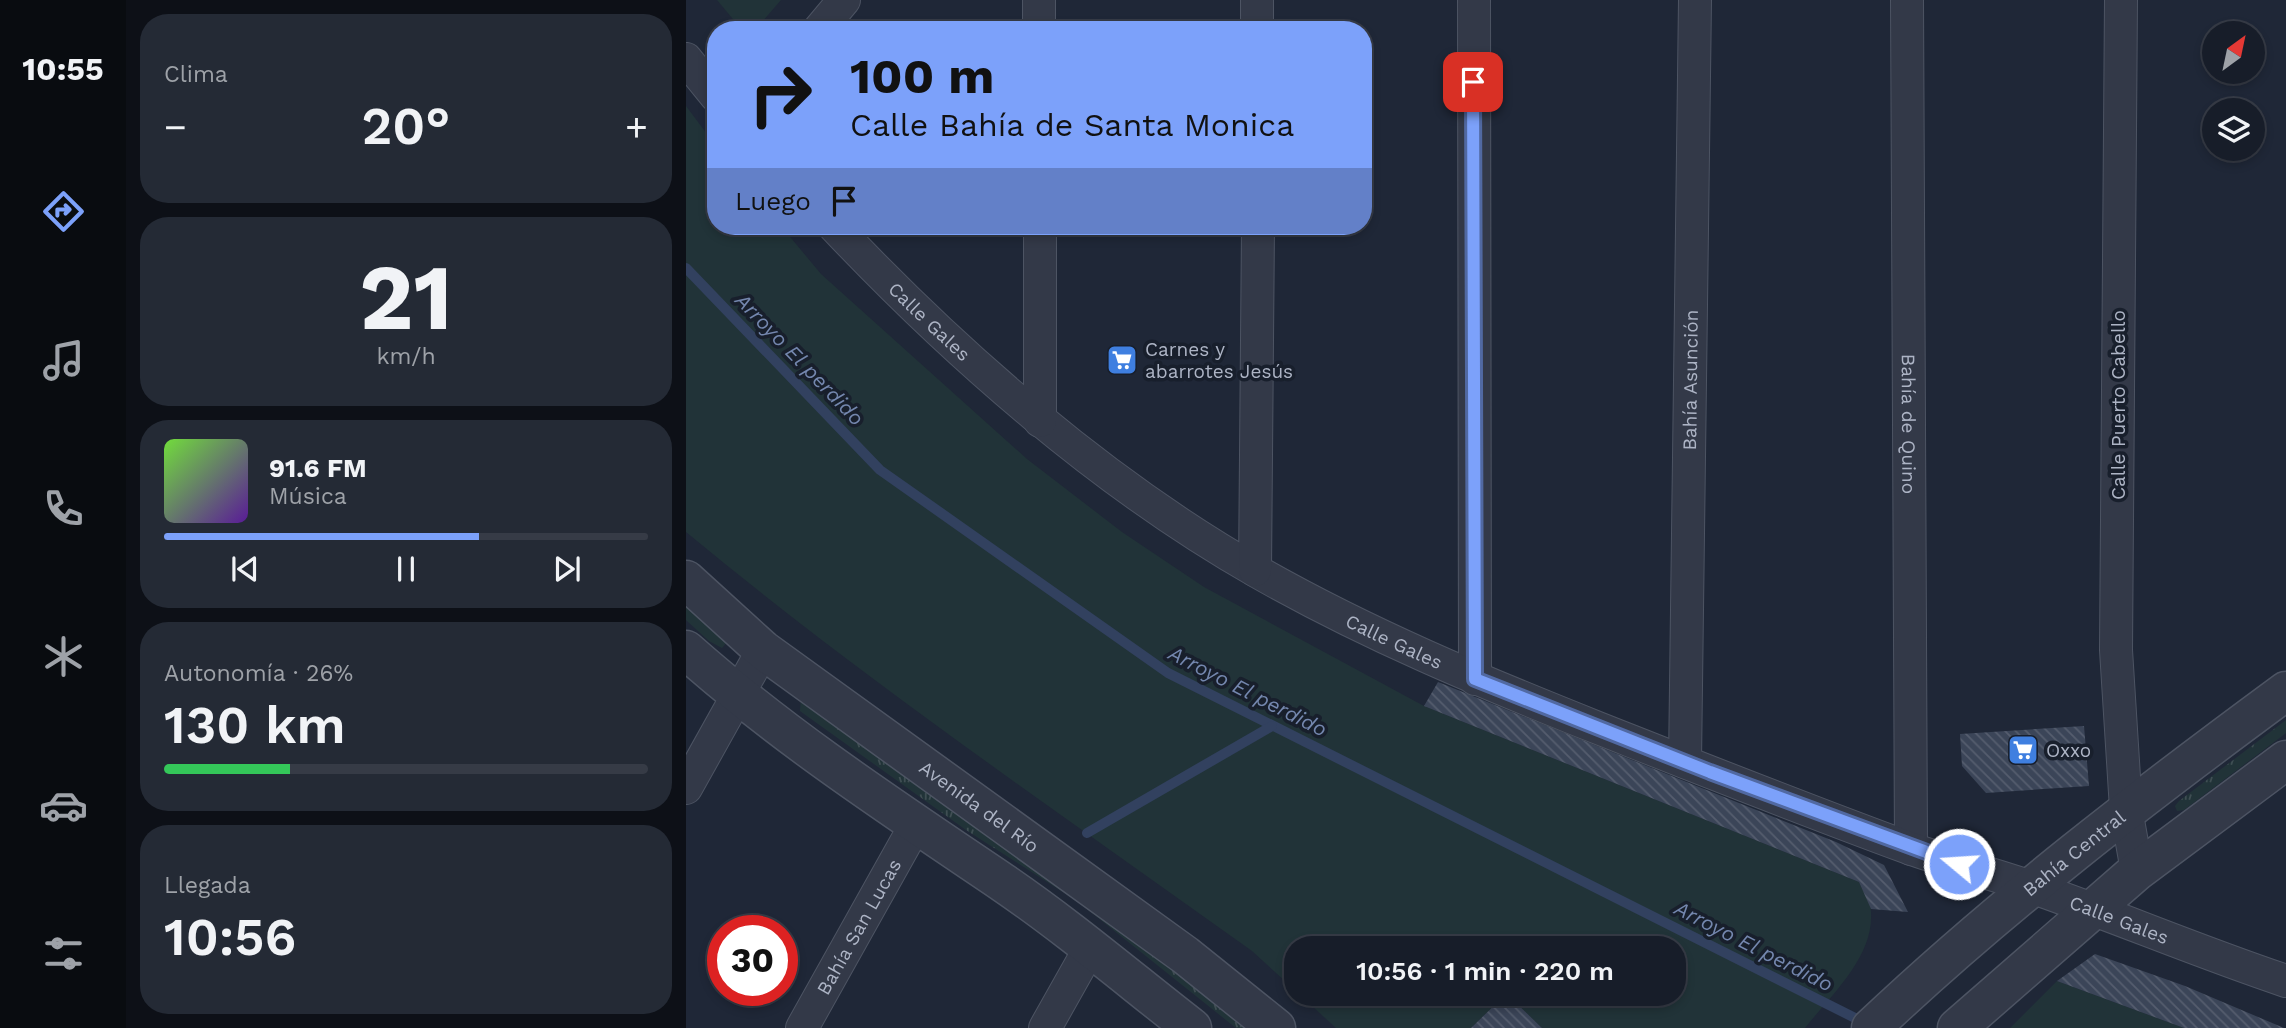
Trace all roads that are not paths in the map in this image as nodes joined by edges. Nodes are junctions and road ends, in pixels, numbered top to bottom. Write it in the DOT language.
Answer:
graph roads {
  1 [pos="844,0"];
  2 [pos="1039,0"];
  3 [pos="1257,0"];
  4 [pos="1474,0"];
  5 [pos="1695,0"];
  6 [pos="1908,0"];
  7 [pos="2121,0"];
  8 [pos="826,21"];
  9 [pos="1039,21"];
  10 [pos="1257,21"];
  11 [pos="686,59"];
  12 [pos="707,85"];
  13 [pos="843,235"];
  14 [pos="1040,235"];
  15 [pos="1258,235"];
  16 [pos="1040,421"];
  17 [pos="1255,570"];
  18 [pos="686,580"];
  19 [pos="686,650"];
  20 [pos="763,650"];
  21 [pos="1475,679"];
  22 [pos="2286,691"];
  23 [pos="737,695"];
  24 [pos="2286,760"];
  25 [pos="1685,762"];
  26 [pos="686,788"];
  27 [pos="2126,809"];
  28 [pos="915,826"];
  29 [pos="1911,849"];
  30 [pos="2137,871"];
  31 [pos="2030,887"];
  32 [pos="2091,910"];
  33 [pos="1090,948"];
  34 [pos="2286,981"];
  35 [pos="1968,1018"];
  36 [pos="802,1028"];
  37 [pos="1045,1028"];
  38 [pos="1192,1028"];
  39 [pos="1276,1028"];
  40 [pos="1871,1028"];
  1 -- 8 [label="street"];
  2 -- 9 [label="street"];
  3 -- 10 [label="street"];
  4 -- 21 [label="street"];
  5 -- 25 [label="street, Bahía Asunción"];
  6 -- 29 [label="street, Bahía de Quino"];
  7 -- 27 [label="street, Calle Puerto Cabello"];
  11 -- 12 [label="street"];
  13 -- 16 [label="street, Calle Gales"];
  14 -- 16 [label="street"];
  15 -- 17 [label="street"];
  16 -- 17 [label="street, Calle Gales"];
  17 -- 21 [label="street, Calle Gales"];
  18 -- 20 [label="street, Avenida del Río"];
  19 -- 23 [label="street"];
  20 -- 23 [label="street"];
  20 -- 39 [label="street, Avenida del Río"];
  21 -- 25 [label="street, Calle Gales"];
  22 -- 27 [label="street, Bahía Central"];
  23 -- 26 [label="street"];
  23 -- 28 [label="street"];
  24 -- 30 [label="street"];
  25 -- 29 [label="street, Calle Gales"];
  27 -- 30 [label="street, Calle Puerto Cabello"];
  27 -- 31 [label="street, Bahía Central"];
  28 -- 33 [label="street"];
  28 -- 36 [label="street, Bahía San Lucas"];
  29 -- 31 [label="street, Calle Gales"];
  30 -- 32 [label="street"];
  31 -- 32 [label="street, Calle Gales"];
  31 -- 40 [label="street, Bahía Central"];
  32 -- 34 [label="street, Calle Gales"];
  32 -- 35 [label="street"];
  33 -- 37 [label="street"];
  33 -- 38 [label="street"];
}
